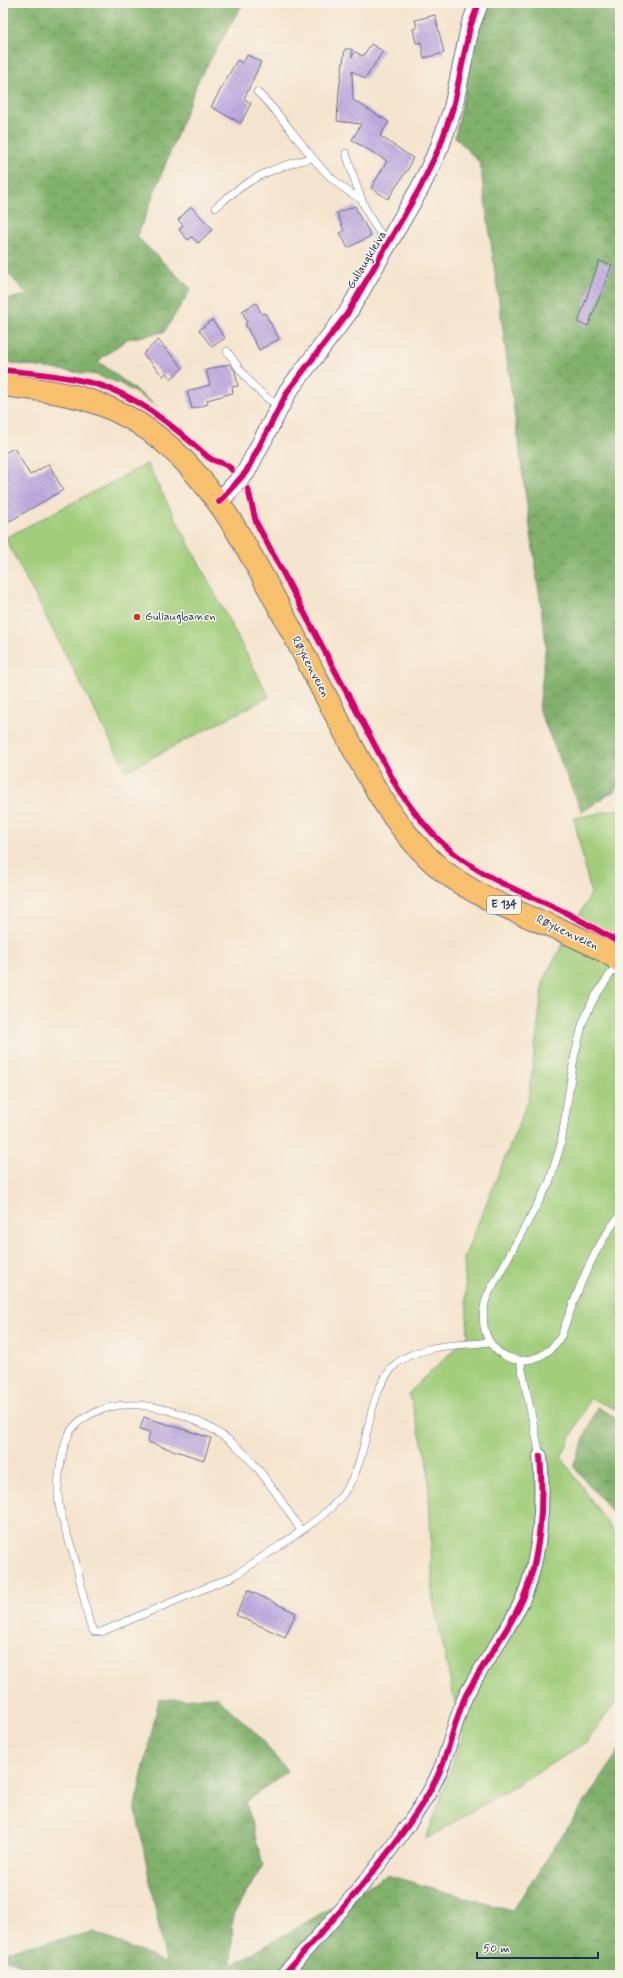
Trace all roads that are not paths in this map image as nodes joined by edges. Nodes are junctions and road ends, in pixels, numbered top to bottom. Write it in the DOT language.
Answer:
graph roads {
  1 [pos="479,3"];
  2 [pos="257,92"];
  3 [pos="346,153"];
  4 [pos="312,158"];
  5 [pos="361,199"];
  6 [pos="216,207"];
  7 [pos="390,244"];
  8 [pos="227,351"];
  9 [pos="3,385"];
  10 [pos="279,406"];
  11 [pos="219,502"];
  12 [pos="616,966"];
  13 [pos="620,1215"];
  14 [pos="489,1342"];
  15 [pos="520,1360"];
  16 [pos="540,1456"];
  17 [pos="301,1531"];
  18 [pos="283,1975"];
  1 -- 7 [label="street, Gullaugkleiva"];
  2 -- 4 [label="lane"];
  3 -- 5 [label="lane"];
  4 -- 5 [label="lane"];
  4 -- 6 [label="lane"];
  5 -- 7 [label="lane"];
  7 -- 10 [label="street, Gullaugkleiva"];
  8 -- 10 [label="lane"];
  9 -- 11 [label="highway, Røykenveien / E 134"];
  10 -- 11 [label="street, Gullaugkleiva"];
  11 -- 12 [label="highway, Røykenveien / E 134"];
  12 -- 14 [label="lane"];
  13 -- 15 [label="lane"];
  14 -- 15 [label="lane"];
  14 -- 17 [label="lane"];
  15 -- 16 [label="lane"];
  16 -- 18 [label="street"];
  17 -- 17 [label="lane"];
}
